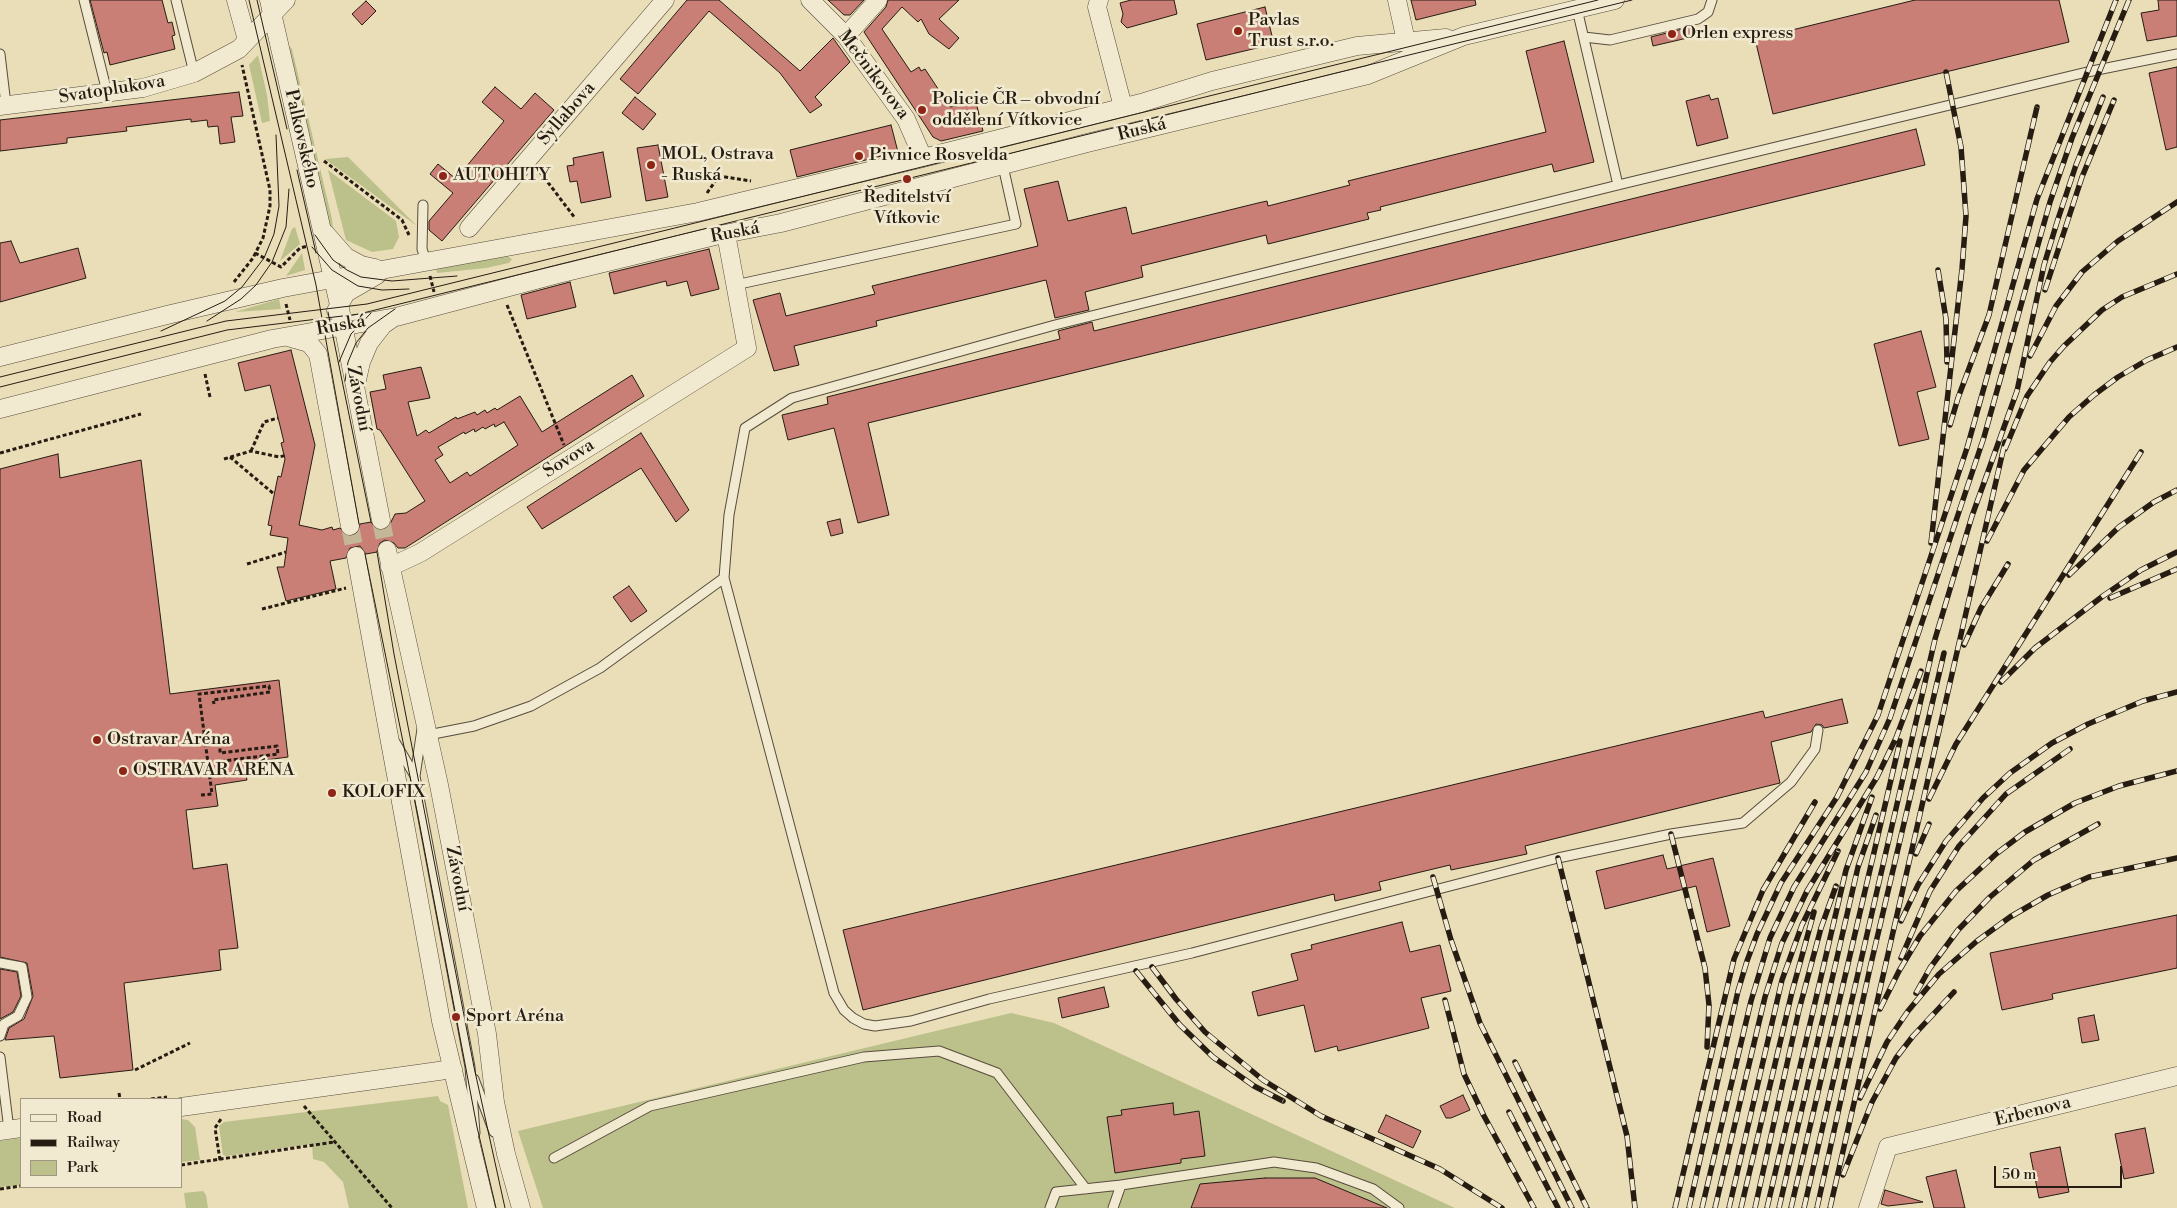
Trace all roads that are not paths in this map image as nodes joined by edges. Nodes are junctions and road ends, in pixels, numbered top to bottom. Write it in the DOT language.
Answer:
graph roads {
  1 [pos="84,0"];
  2 [pos="176,0"];
  3 [pos="236,0"];
  4 [pos="286,0"];
  5 [pos="665,0"];
  6 [pos="810,0"];
  7 [pos="878,0"];
  8 [pos="1100,0"];
  9 [pos="1397,0"];
  10 [pos="1615,0"];
  11 [pos="1712,0"];
  12 [pos="271,7"];
  13 [pos="1578,9"];
  14 [pos="846,36"];
  15 [pos="1464,36"];
  16 [pos="1584,37"];
  17 [pos="1406,41"];
  18 [pos="242,45"];
  19 [pos="0,54"];
  20 [pos="2177,54"];
  21 [pos="194,73"];
  22 [pos="107,92"];
  23 [pos="3,105"];
  24 [pos="1123,108"];
  25 [pos="922,158"];
  26 [pos="1003,166"];
  27 [pos="1618,185"];
  28 [pos="423,206"];
  29 [pos="469,228"];
  30 [pos="323,234"];
  31 [pos="726,234"];
  32 [pos="426,261"];
  33 [pos="391,267"];
  34 [pos="334,278"];
  35 [pos="735,285"];
  36 [pos="339,304"];
  37 [pos="396,317"];
  38 [pos="336,327"];
  39 [pos="289,336"];
  40 [pos="0,358"];
  41 [pos="320,362"];
  42 [pos="357,396"];
  43 [pos="0,409"];
  44 [pos="381,520"];
  45 [pos="350,526"];
  46 [pos="356,556"];
  47 [pos="388,559"];
  48 [pos="724,578"];
  49 [pos="386,725"];
  50 [pos="426,727"];
  51 [pos="1818,730"];
  52 [pos="414,776"];
  53 [pos="0,963"];
  54 [pos="0,1036"];
  55 [pos="0,1057"];
  56 [pos="461,1068"];
  57 [pos="2177,1076"];
  58 [pos="182,1107"];
  59 [pos="10,1130"];
  60 [pos="554,1158"];
  61 [pos="510,1172"];
  62 [pos="1121,1185"];
  63 [pos="1086,1189"];
  64 [pos="486,1208"];
  65 [pos="521,1208"];
  66 [pos="1050,1208"];
  67 [pos="1113,1208"];
  68 [pos="1399,1208"];
  69 [pos="1868,1208"];
  1 -- 22 [label="lane"];
  2 -- 21 [label="lane"];
  3 -- 18 [label="street"];
  4 -- 12 [label="street, Svatoplukova"];
  5 -- 29 [label="street, Syllabova"];
  6 -- 14 [label="street, Mečnikovova"];
  7 -- 14 [label="street"];
  8 -- 24 [label="street"];
  9 -- 17 [label="street"];
  10 -- 13 [label="street, Ruská"];
  11 -- 16 [label="lane"];
  12 -- 18 [label="street, Svatoplukova"];
  12 -- 30 [label="street, Palkovského"];
  13 -- 15 [label="street, Ruská"];
  13 -- 16 [label="lane"];
  14 -- 25 [label="street, Mečnikovova"];
  15 -- 17 [label="street, Ruská"];
  15 -- 26 [label="street, Ruská"];
  16 -- 27 [label="lane"];
  17 -- 24 [label="street, Ruská"];
  18 -- 21 [label="street, Svatoplukova"];
  19 -- 23 [label="lane"];
  20 -- 27 [label="lane"];
  21 -- 22 [label="street, Svatoplukova"];
  22 -- 23 [label="street, Svatoplukova"];
  24 -- 25 [label="street, Ruská"];
  25 -- 32 [label="street, Ruská"];
  26 -- 31 [label="street, Ruská"];
  26 -- 35 [label="lane"];
  27 -- 48 [label="lane"];
  28 -- 32 [label="lane"];
  30 -- 33 [label="street"];
  30 -- 34 [label="street, Palkovského"];
  31 -- 35 [label="street"];
  31 -- 37 [label="street, Ruská"];
  32 -- 33 [label="street, Ruská"];
  33 -- 34 [label="street, Ruská"];
  33 -- 36 [label="street"];
  34 -- 36 [label="street, Závodní"];
  34 -- 40 [label="street, Ruská"];
  35 -- 47 [label="street, Sovova"];
  36 -- 38 [label="street, Závodní"];
  37 -- 38 [label="street, Ruská"];
  37 -- 42 [label="street"];
  38 -- 39 [label="street, Ruská"];
  38 -- 41 [label="street"];
  38 -- 42 [label="street, Závodní"];
  39 -- 41 [label="street, Závodní"];
  39 -- 43 [label="street, Ruská"];
  41 -- 45 [label="street, Závodní"];
  42 -- 44 [label="street, Závodní"];
  46 -- 49 [label="street"];
  47 -- 50 [label="street, Závodní"];
  48 -- 50 [label="lane"];
  48 -- 51 [label="lane"];
  49 -- 52 [label="lane"];
  49 -- 56 [label="street"];
  50 -- 52 [label="lane"];
  50 -- 61 [label="street, Závodní"];
  52 -- 56 [label="lane"];
  53 -- 54 [label="lane"];
  55 -- 59 [label="lane"];
  56 -- 58 [label="street"];
  56 -- 61 [label="lane"];
  56 -- 64 [label="street"];
  57 -- 69 [label="street, Erbenova"];
  60 -- 63 [label="lane"];
  61 -- 65 [label="street, Závodní"];
  62 -- 63 [label="lane"];
  62 -- 67 [label="lane"];
  62 -- 68 [label="lane"];
  63 -- 66 [label="lane"];
}
